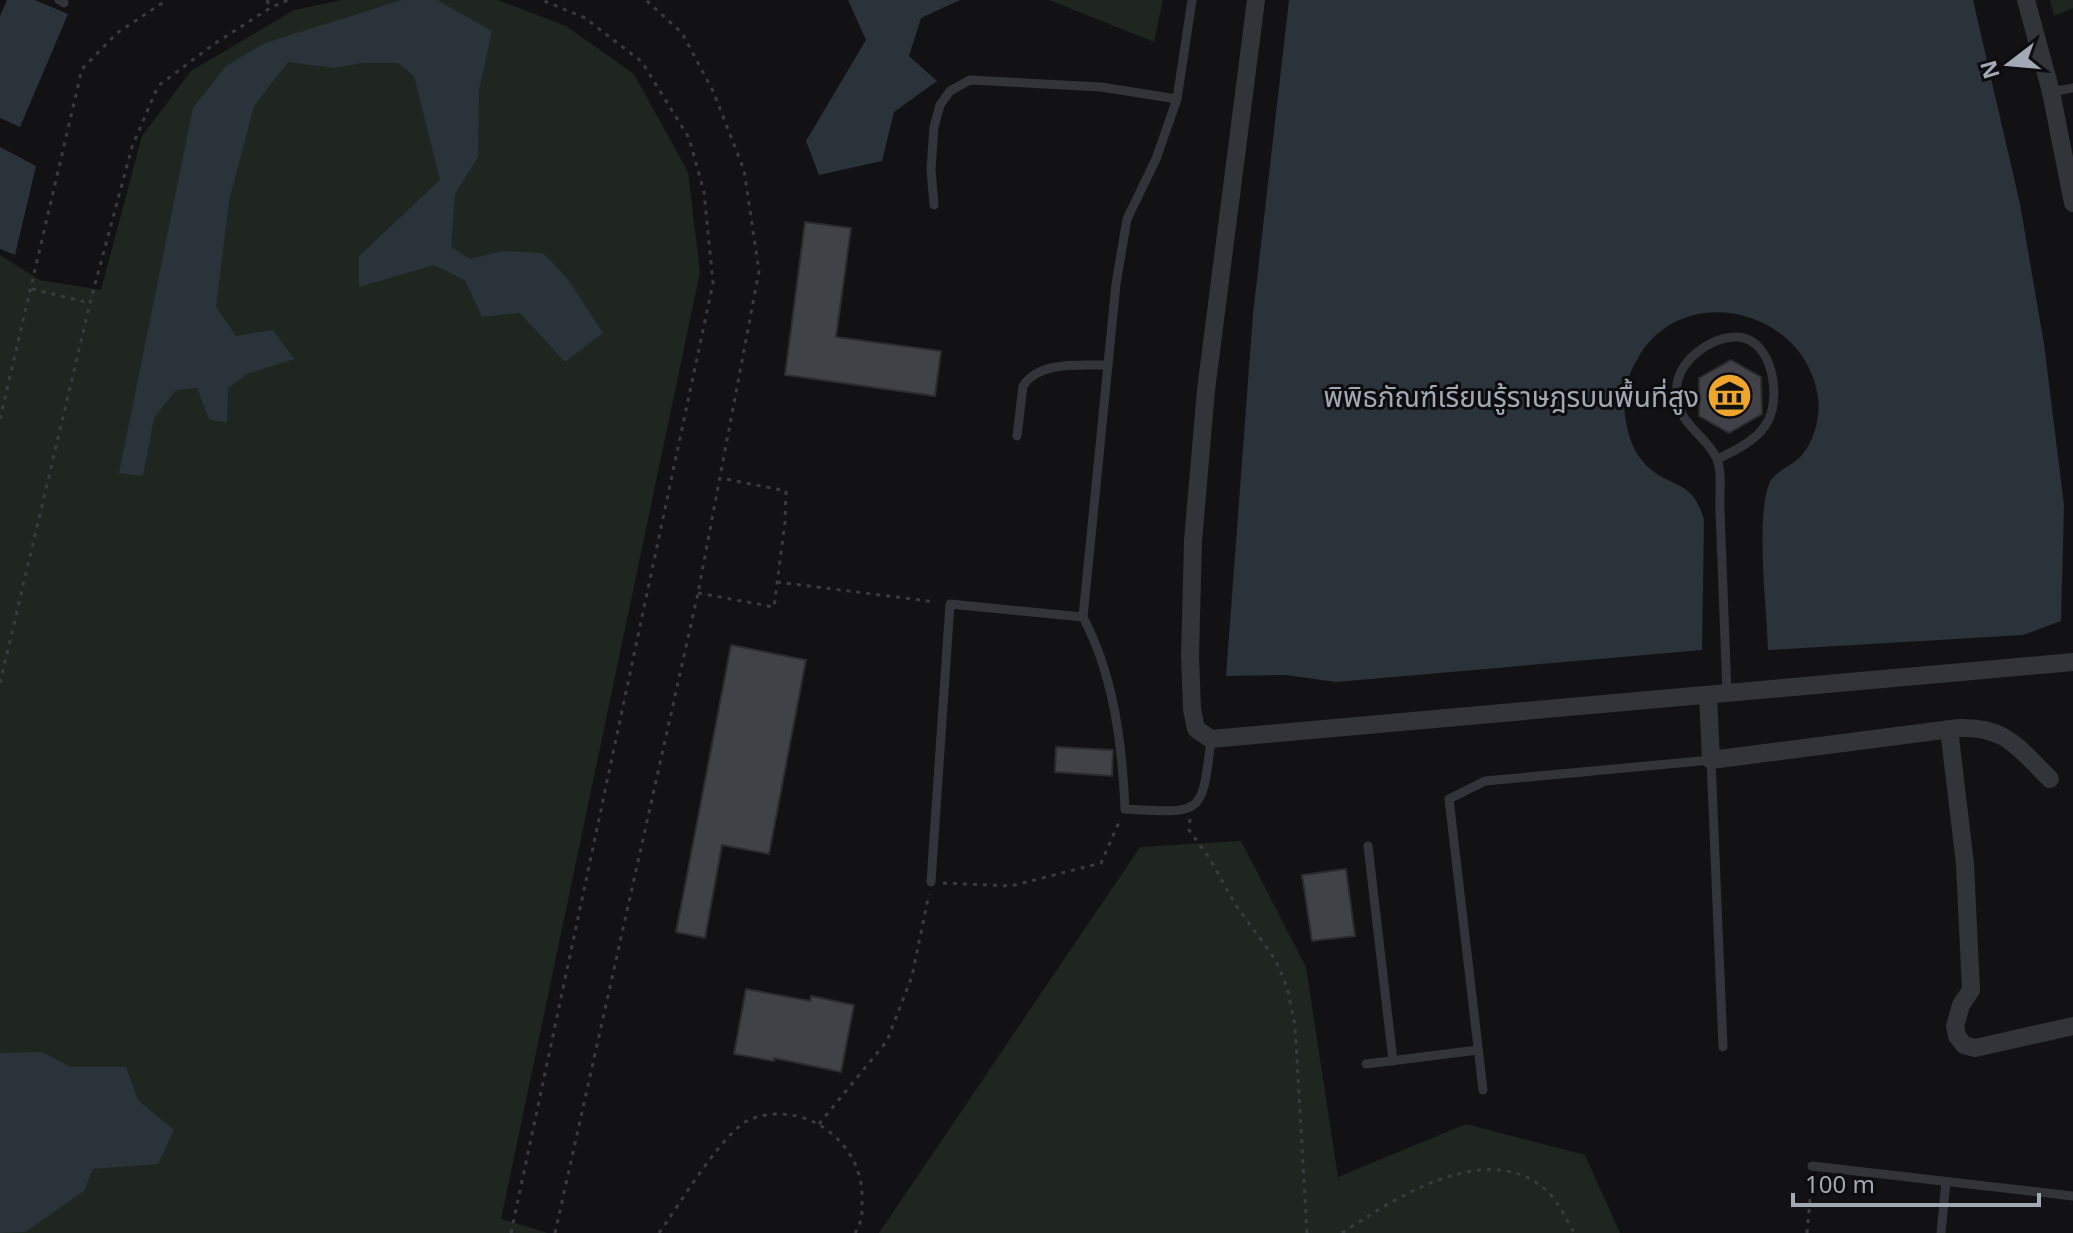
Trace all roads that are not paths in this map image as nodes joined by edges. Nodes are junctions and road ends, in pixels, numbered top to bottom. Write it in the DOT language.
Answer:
graph roads {
  1 [pos="1192,0"];
  2 [pos="1256,0"];
  3 [pos="2026,0"];
  4 [pos="2073,88"];
  5 [pos="2051,92"];
  6 [pos="1177,99"];
  7 [pos="2073,203"];
  8 [pos="934,205"];
  9 [pos="1108,365"];
  10 [pos="1017,436"];
  11 [pos="1718,459"];
  12 [pos="1083,617"];
  13 [pos="2073,662"];
  14 [pos="1727,693"];
  15 [pos="1708,695"];
  16 [pos="1949,729"];
  17 [pos="1211,739"];
  18 [pos="1711,760"];
  19 [pos="2050,779"];
  20 [pos="1368,846"];
  21 [pos="931,882"];
  22 [pos="2073,1026"];
  23 [pos="1723,1047"];
  24 [pos="1478,1050"];
  25 [pos="1393,1061"];
  26 [pos="1366,1064"];
  27 [pos="1483,1090"];
  28 [pos="1812,1166"];
  29 [pos="1946,1182"];
  30 [pos="2073,1196"];
  31 [pos="1941,1233"];
  1 -- 6 [label="lane"];
  2 -- 17 [label="street"];
  3 -- 5 [label="street"];
  4 -- 5 [label="lane"];
  5 -- 7 [label="street"];
  6 -- 8 [label="lane"];
  6 -- 9 [label="lane"];
  9 -- 10 [label="lane"];
  9 -- 12 [label="lane"];
  11 -- 11 [label="lane"];
  11 -- 14 [label="lane"];
  12 -- 17 [label="lane"];
  12 -- 21 [label="lane"];
  13 -- 14 [label="street"];
  14 -- 15 [label="street"];
  15 -- 17 [label="street"];
  15 -- 18 [label="street"];
  16 -- 18 [label="street"];
  16 -- 19 [label="street"];
  16 -- 22 [label="street"];
  18 -- 23 [label="lane"];
  18 -- 24 [label="lane"];
  20 -- 25 [label="lane"];
  24 -- 25 [label="lane"];
  24 -- 27 [label="lane"];
  25 -- 26 [label="lane"];
  28 -- 29 [label="lane"];
  29 -- 30 [label="lane"];
  29 -- 31 [label="lane"];
}
